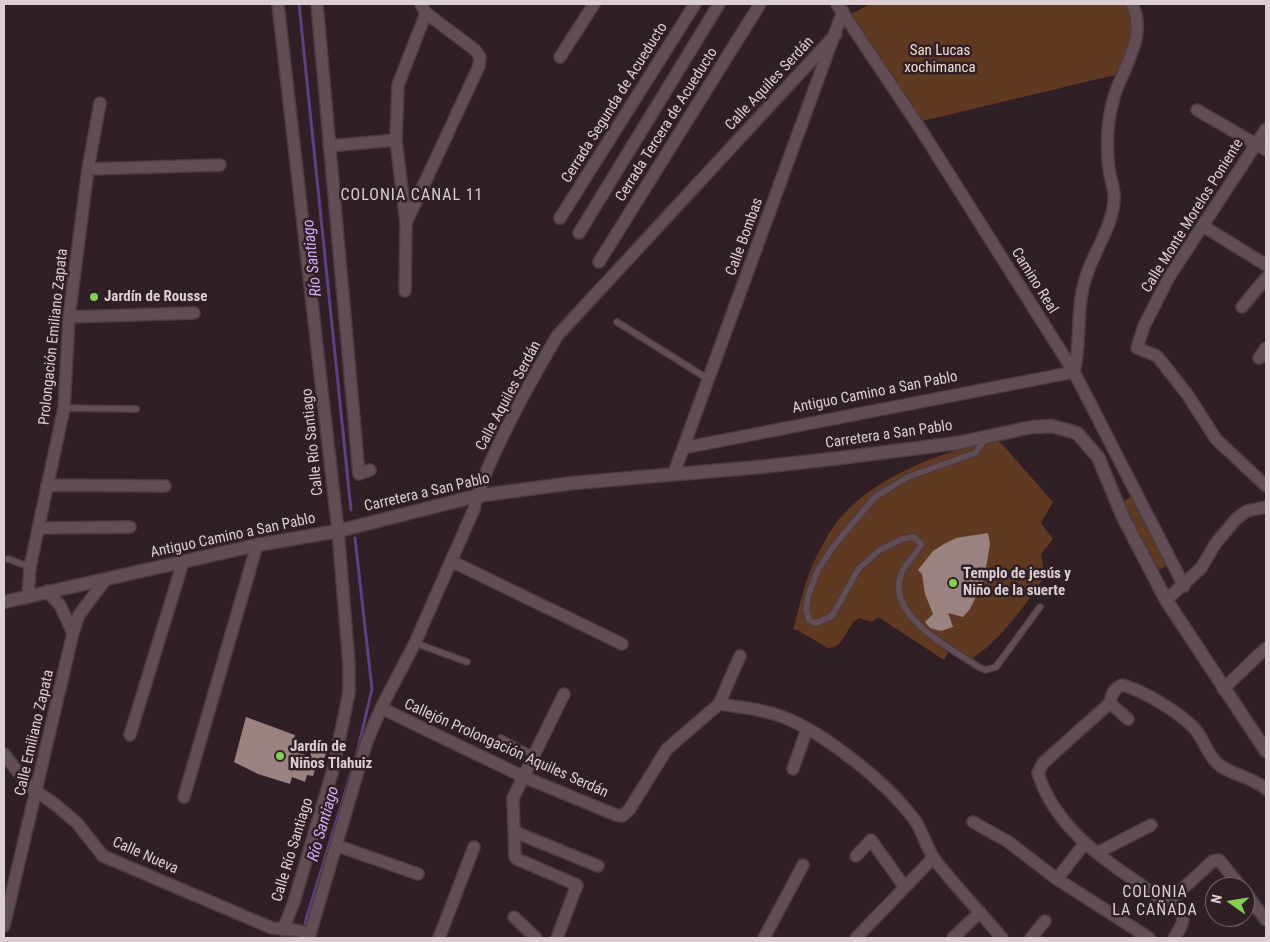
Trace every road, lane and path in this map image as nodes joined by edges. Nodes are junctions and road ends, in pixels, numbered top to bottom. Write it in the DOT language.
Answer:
graph roads {
  1 [pos="278,4"];
  2 [pos="317,4"];
  3 [pos="594,4"];
  4 [pos="695,4"];
  5 [pos="719,4"];
  6 [pos="760,4"];
  7 [pos="1132,4"];
  8 [pos="840,7"];
  9 [pos="424,8"];
  10 [pos="836,34"];
  11 [pos="560,57"];
  12 [pos="100,103"];
  13 [pos="1197,110"];
  14 [pos="1266,129"];
  15 [pos="396,140"];
  16 [pos="329,146"];
  17 [pos="1261,146"];
  18 [pos="220,165"];
  19 [pos="88,169"];
  20 [pos="560,218"];
  21 [pos="406,223"];
  22 [pos="1203,226"];
  23 [pos="579,233"];
  24 [pos="599,262"];
  25 [pos="1266,265"];
  26 [pos="1266,278"];
  27 [pos="405,292"];
  28 [pos="1242,307"];
  29 [pos="194,313"];
  30 [pos="69,317"];
  31 [pos="617,322"];
  32 [pos="1266,348"];
  33 [pos="1258,358"];
  34 [pos="1074,372"];
  35 [pos="708,379"];
  36 [pos="64,408"];
  37 [pos="136,409"];
  38 [pos="988,436"];
  39 [pos="682,448"];
  40 [pos="370,470"];
  41 [pos="674,473"];
  42 [pos="47,485"];
  43 [pos="165,486"];
  44 [pos="1266,486"];
  45 [pos="476,496"];
  46 [pos="1266,508"];
  47 [pos="130,527"];
  48 [pos="38,528"];
  49 [pos="338,531"];
  50 [pos="257,545"];
  51 [pos="8,559"];
  52 [pos="451,560"];
  53 [pos="183,562"];
  54 [pos="30,568"];
  55 [pos="106,580"];
  56 [pos="1184,586"];
  57 [pos="47,591"];
  58 [pos="28,596"];
  59 [pos="1166,600"];
  60 [pos="4,602"];
  61 [pos="1040,607"];
  62 [pos="73,633"];
  63 [pos="415,643"];
  64 [pos="622,644"];
  65 [pos="1266,648"];
  66 [pos="740,656"];
  67 [pos="467,662"];
  68 [pos="1223,689"];
  69 [pos="564,694"];
  70 [pos="1110,703"];
  71 [pos="719,704"];
  72 [pos="381,708"];
  73 [pos="1128,719"];
  74 [pos="807,729"];
  75 [pos="130,735"];
  76 [pos="501,738"];
  77 [pos="1266,751"];
  78 [pos="4,754"];
  79 [pos="535,756"];
  80 [pos="792,769"];
  81 [pos="524,777"];
  82 [pos="1266,789"];
  83 [pos="37,790"];
  84 [pos="184,797"];
  85 [pos="973,822"];
  86 [pos="1151,825"];
  87 [pos="515,832"];
  88 [pos="1084,843"];
  89 [pos="338,846"];
  90 [pos="474,847"];
  91 [pos="1097,853"];
  92 [pos="856,856"];
  93 [pos="933,858"];
  94 [pos="803,865"];
  95 [pos="598,866"];
  96 [pos="418,874"];
  97 [pos="1233,877"];
  98 [pos="1058,879"];
  99 [pos="904,886"];
  100 [pos="1167,903"];
  101 [pos="1255,905"];
  102 [pos="980,912"];
  103 [pos="514,917"];
  104 [pos="1266,920"];
  105 [pos="1045,921"];
  106 [pos="4,926"];
  107 [pos="280,932"];
  108 [pos="309,935"];
  109 [pos="322,938"];
  110 [pos="439,938"];
  111 [pos="536,938"];
  112 [pos="556,938"];
  113 [pos="764,938"];
  114 [pos="856,938"];
  115 [pos="954,938"];
  116 [pos="1002,938"];
  117 [pos="1031,938"];
  118 [pos="1149,938"];
  119 [pos="1174,938"];
  1 -- 49 [label="street, Calle Río Santiago"];
  2 -- 16 [label="street"];
  3 -- 11 [label="street"];
  4 -- 20 [label="street, Cerrada Segunda de Acueducto"];
  5 -- 23 [label="street"];
  6 -- 24 [label="street, Cerrada Tercera de Acueducto"];
  7 -- 34 [label="street"];
  8 -- 10 [label="street, Calle Bombas"];
  8 -- 34 [label="street, Camino Real"];
  9 -- 15 [label="street"];
  9 -- 21 [label="street"];
  10 -- 35 [label="street, Calle Bombas"];
  10 -- 45 [label="street, Calle Aquiles Serdán"];
  12 -- 19 [label="street, Prolongación Emiliano Zapata"];
  13 -- 17 [label="street"];
  14 -- 17 [label="street, Calle Monte Morelos Poniente"];
  15 -- 16 [label="street"];
  15 -- 21 [label="street"];
  16 -- 40 [label="street"];
  17 -- 22 [label="street, Calle Monte Morelos Poniente"];
  18 -- 19 [label="street"];
  19 -- 30 [label="street, Prolongación Emiliano Zapata"];
  21 -- 27 [label="street"];
  22 -- 25 [label="street"];
  22 -- 44 [label="street, Calle Monte Morelos Poniente"];
  26 -- 28 [label="street"];
  29 -- 30 [label="street"];
  30 -- 36 [label="street, Prolongación Emiliano Zapata"];
  31 -- 35 [label="lane"];
  32 -- 33 [label="street"];
  34 -- 39 [label="street, Antiguo Camino a San Pablo"];
  34 -- 56 [label="street, Camino Real"];
  35 -- 39 [label="street, Calle Bombas"];
  36 -- 37 [label="lane"];
  36 -- 42 [label="street, Prolongación Emiliano Zapata"];
  38 -- 41 [label="main road, Carretera a San Pablo"];
  38 -- 59 [label="main road, Carretera a San Pablo"];
  38 -- 61 [label="lane"];
  39 -- 41 [label="street, Calle Bombas"];
  41 -- 45 [label="main road, Carretera a San Pablo"];
  42 -- 43 [label="street"];
  42 -- 48 [label="street, Prolongación Emiliano Zapata"];
  45 -- 49 [label="main road, Carretera a San Pablo"];
  45 -- 52 [label="street, Calle Aquiles Serdán"];
  46 -- 56 [label="street"];
  47 -- 48 [label="street"];
  48 -- 54 [label="street, Prolongación Emiliano Zapata"];
  49 -- 50 [label="main road, Antiguo Camino a San Pablo"];
  49 -- 107 [label="street, Calle Río Santiago"];
  50 -- 53 [label="main road, Antiguo Camino a San Pablo"];
  50 -- 84 [label="street"];
  51 -- 54 [label="lane"];
  52 -- 63 [label="street, Calle Aquiles Serdán"];
  52 -- 64 [label="street"];
  53 -- 55 [label="main road, Antiguo Camino a San Pablo"];
  53 -- 75 [label="street"];
  54 -- 58 [label="street, Prolongación Emiliano Zapata"];
  55 -- 57 [label="main road, Antiguo Camino a San Pablo"];
  55 -- 62 [label="street, Calle Emiliano Zapata"];
  56 -- 59 [label="street"];
  57 -- 58 [label="main road, Antiguo Camino a San Pablo"];
  57 -- 62 [label="street"];
  58 -- 60 [label="main road, Antiguo Camino a San Pablo"];
  59 -- 68 [label="main road, Carretera a San Pablo"];
  62 -- 83 [label="street, Calle Emiliano Zapata"];
  63 -- 67 [label="lane"];
  63 -- 72 [label="street, Calle Aquiles Serdán"];
  65 -- 68 [label="street"];
  66 -- 71 [label="street"];
  68 -- 77 [label="main road, Carretera a San Pablo"];
  69 -- 79 [label="street"];
  70 -- 73 [label="street"];
  70 -- 82 [label="street"];
  70 -- 88 [label="street"];
  71 -- 74 [label="street"];
  71 -- 81 [label="street, Callejón Prolongación Aquiles Serdán"];
  72 -- 81 [label="street, Callejón Prolongación Aquiles Serdán"];
  72 -- 89 [label="street, Calle Aquiles Serdán"];
  74 -- 80 [label="street"];
  74 -- 93 [label="street"];
  76 -- 79 [label="lane"];
  78 -- 83 [label="street, Calle Nueva"];
  79 -- 81 [label="street"];
  81 -- 87 [label="street"];
  83 -- 106 [label="street, Calle Emiliano Zapata"];
  83 -- 107 [label="street, Calle Nueva"];
  85 -- 98 [label="street"];
  86 -- 91 [label="street"];
  87 -- 95 [label="street"];
  87 -- 112 [label="street"];
  88 -- 91 [label="street"];
  88 -- 98 [label="street"];
  89 -- 96 [label="street"];
  89 -- 108 [label="street, Calle Aquiles Serdán"];
  90 -- 110 [label="street"];
  91 -- 100 [label="street"];
  92 -- 99 [label="street"];
  93 -- 99 [label="street"];
  93 -- 102 [label="street"];
  94 -- 113 [label="street"];
  97 -- 100 [label="street"];
  98 -- 118 [label="street"];
  99 -- 114 [label="street"];
  100 -- 119 [label="street"];
  101 -- 104 [label="street"];
  102 -- 115 [label="street"];
  102 -- 116 [label="street"];
  103 -- 111 [label="street"];
  105 -- 117 [label="street"];
  107 -- 108 [label="street, Calle Nueva"];
  108 -- 109 [label="street, Calle Nueva"];
}
